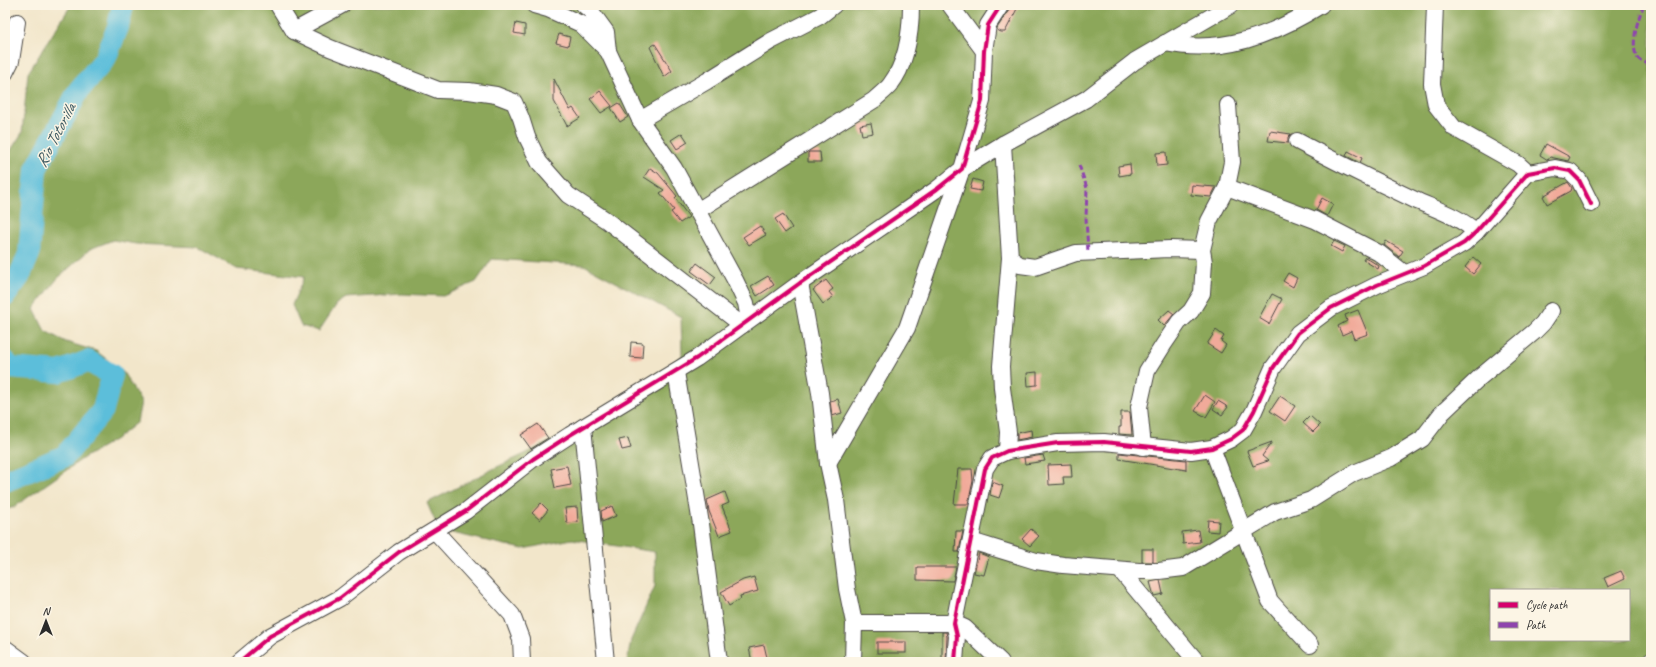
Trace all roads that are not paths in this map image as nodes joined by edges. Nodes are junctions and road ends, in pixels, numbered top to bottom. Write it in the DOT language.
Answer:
graph roads {
  1 [pos="278,5"];
  2 [pos="342,5"];
  3 [pos="534,5"];
  4 [pos="584,5"];
  5 [pos="834,5"];
  6 [pos="911,5"];
  7 [pos="950,5"];
  8 [pos="1001,5"];
  9 [pos="1231,5"];
  10 [pos="1321,5"];
  11 [pos="1435,5"];
  12 [pos="17,22"];
  13 [pos="294,31"];
  14 [pos="1165,43"];
  15 [pos="608,51"];
  16 [pos="984,51"];
  17 [pos="5,73"];
  18 [pos="1228,105"];
  19 [pos="640,120"];
  20 [pos="1297,141"];
  21 [pos="1003,144"];
  22 [pos="962,169"];
  23 [pos="1528,173"];
  24 [pos="1228,187"];
  25 [pos="1592,204"];
  26 [pos="697,212"];
  27 [pos="1476,232"];
  28 [pos="1202,250"];
  29 [pos="1010,258"];
  30 [pos="1404,273"];
  31 [pos="800,283"];
  32 [pos="1551,311"];
  33 [pos="742,325"];
  34 [pos="676,372"];
  35 [pos="583,427"];
  36 [pos="1143,447"];
  37 [pos="1212,448"];
  38 [pos="1007,451"];
  39 [pos="828,464"];
  40 [pos="435,531"];
  41 [pos="1244,531"];
  42 [pos="971,541"];
  43 [pos="1120,570"];
  44 [pos="854,623"];
  45 [pos="954,623"];
  46 [pos="1310,645"];
  47 [pos="5,648"];
  48 [pos="24,662"];
  49 [pos="238,662"];
  50 [pos="522,662"];
  51 [pos="606,662"];
  52 [pos="719,662"];
  53 [pos="853,662"];
  54 [pos="955,662"];
  55 [pos="1001,662"];
  56 [pos="1197,662"];
  1 -- 13 [label="street"];
  2 -- 13 [label="street"];
  3 -- 15 [label="street"];
  4 -- 15 [label="street"];
  5 -- 19 [label="street"];
  6 -- 26 [label="street"];
  7 -- 16 [label="street"];
  8 -- 16 [label="street"];
  9 -- 14 [label="street"];
  10 -- 14 [label="street"];
  11 -- 23 [label="street"];
  12 -- 17 [label="street"];
  13 -- 33 [label="street"];
  14 -- 21 [label="street"];
  15 -- 19 [label="street"];
  16 -- 22 [label="street"];
  18 -- 24 [label="street"];
  19 -- 26 [label="street"];
  20 -- 27 [label="street"];
  21 -- 22 [label="street"];
  21 -- 29 [label="street"];
  22 -- 31 [label="street"];
  22 -- 39 [label="street"];
  23 -- 25 [label="street"];
  23 -- 27 [label="street"];
  24 -- 28 [label="street"];
  24 -- 30 [label="street"];
  26 -- 33 [label="street"];
  27 -- 30 [label="street"];
  28 -- 29 [label="street"];
  28 -- 36 [label="street"];
  29 -- 38 [label="street"];
  30 -- 37 [label="street"];
  31 -- 33 [label="street"];
  31 -- 39 [label="street"];
  32 -- 41 [label="street"];
  33 -- 34 [label="street"];
  34 -- 35 [label="street"];
  34 -- 52 [label="street"];
  35 -- 40 [label="street"];
  35 -- 51 [label="street"];
  36 -- 37 [label="street"];
  36 -- 38 [label="street"];
  37 -- 41 [label="street"];
  38 -- 42 [label="street"];
  39 -- 44 [label="street"];
  40 -- 49 [label="street"];
  40 -- 50 [label="street"];
  41 -- 43 [label="street"];
  41 -- 46 [label="street"];
  42 -- 43 [label="street"];
  42 -- 45 [label="street"];
  43 -- 56 [label="street"];
  44 -- 45 [label="street"];
  44 -- 53 [label="street"];
  45 -- 54 [label="street"];
  45 -- 55 [label="street"];
  47 -- 48 [label="street"];
}
